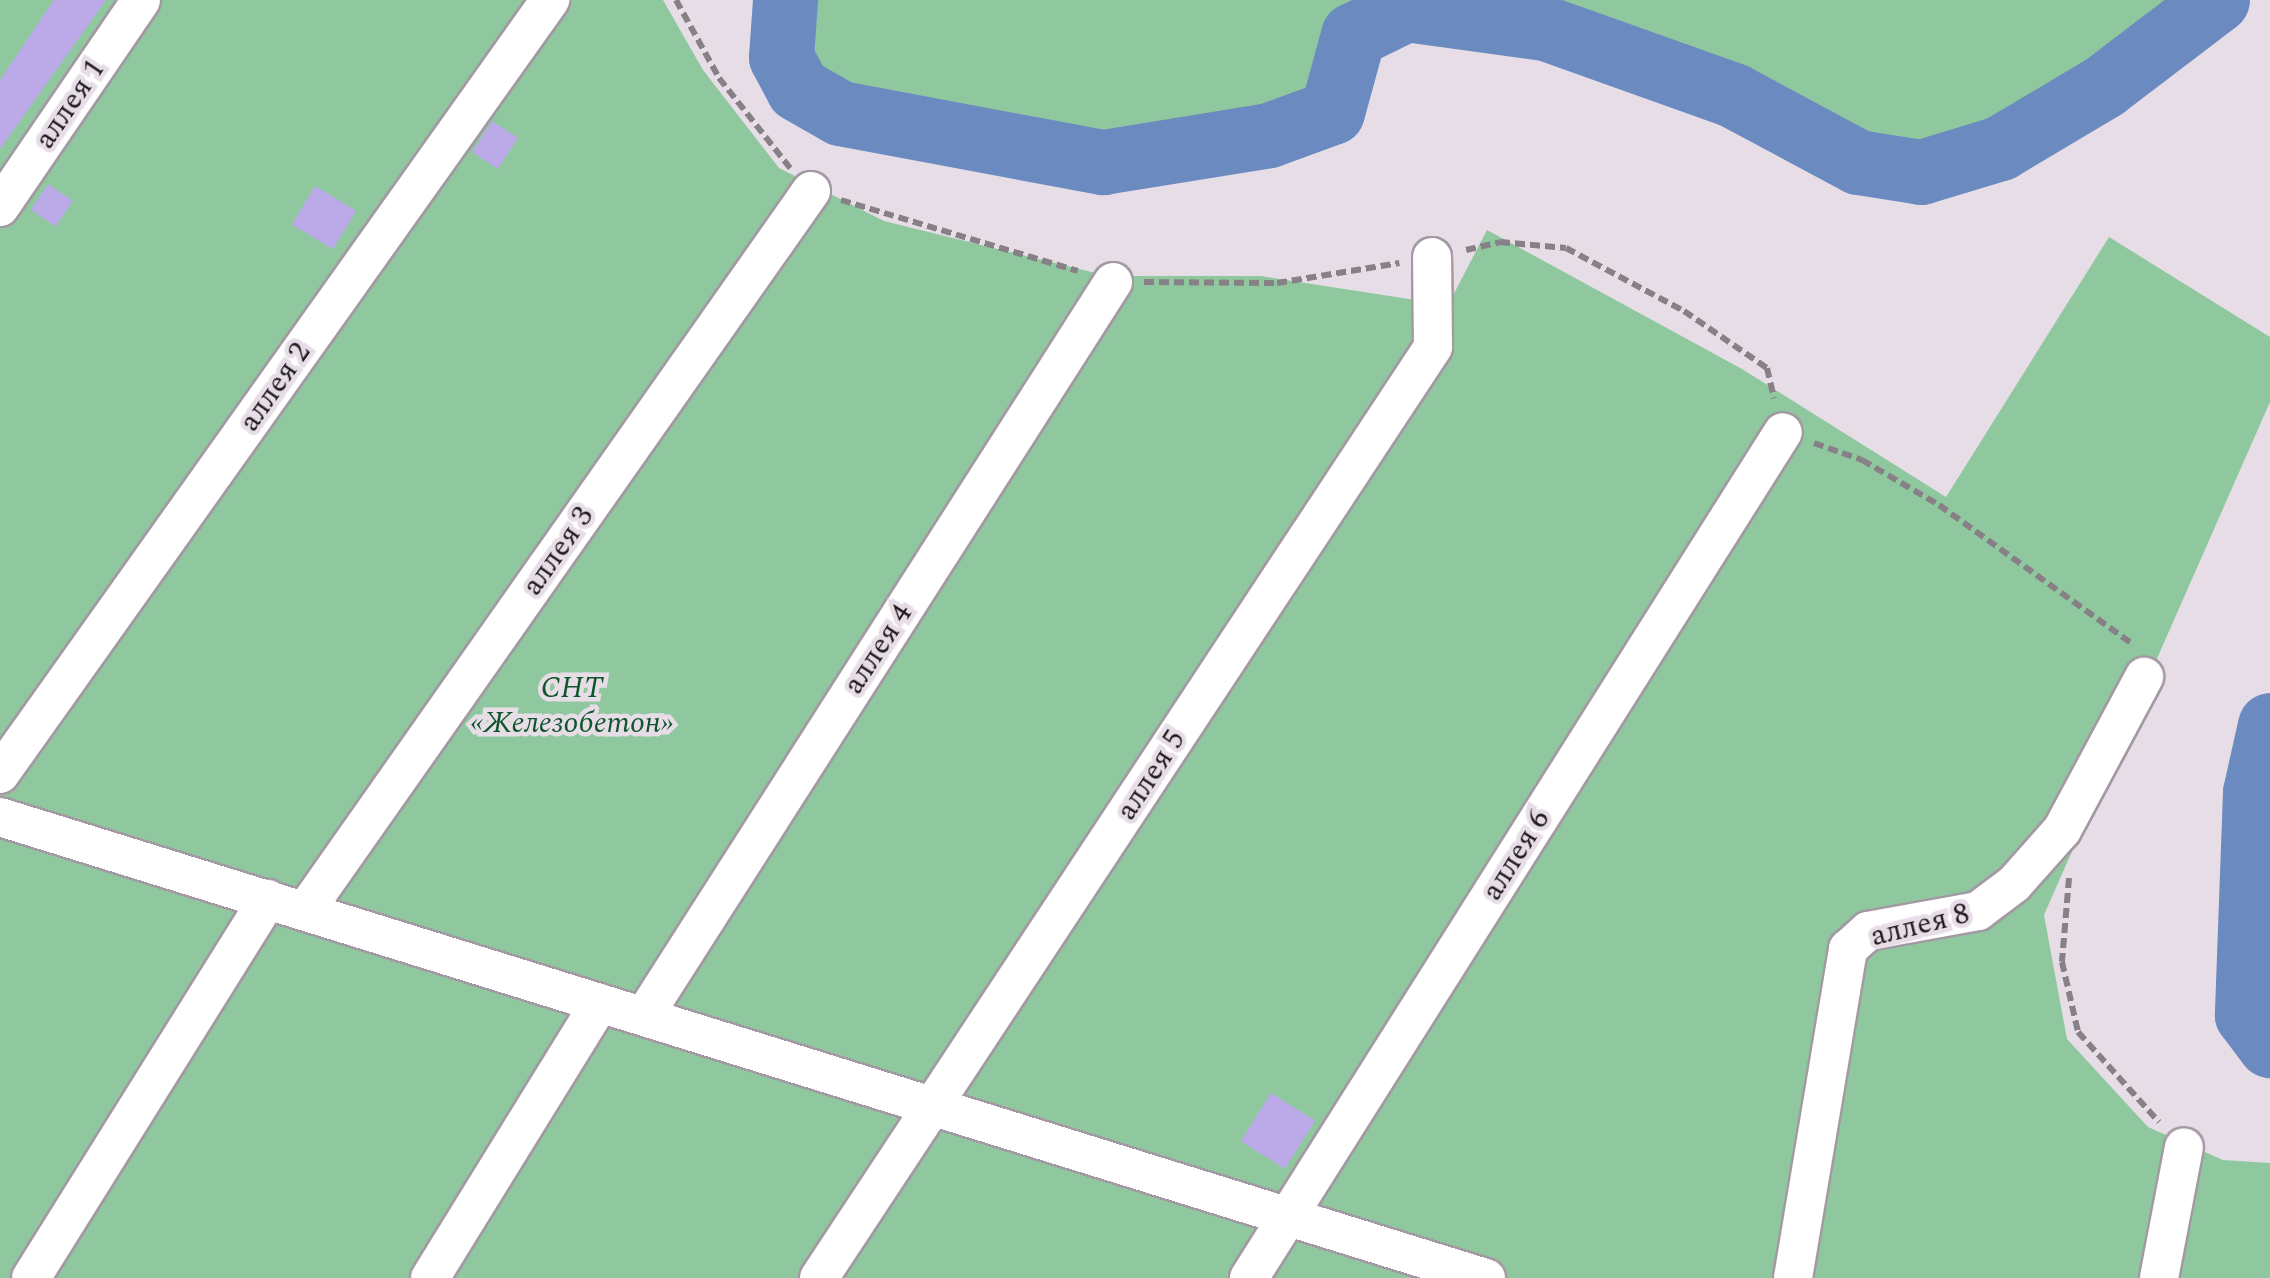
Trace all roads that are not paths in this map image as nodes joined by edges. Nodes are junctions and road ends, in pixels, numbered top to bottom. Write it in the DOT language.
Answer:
graph roads {
  1 [pos="141,0"];
  2 [pos="550,0"];
  3 [pos="811,191"];
  4 [pos="0,208"];
  5 [pos="1432,257"];
  6 [pos="1113,282"];
  7 [pos="1782,432"];
  8 [pos="2144,678"];
  9 [pos="0,774"];
  10 [pos="0,816"];
  11 [pos="268,900"];
  12 [pos="305,911"];
  13 [pos="600,1003"];
  14 [pos="644,1016"];
  15 [pos="932,1106"];
  16 [pos="2184,1147"];
  17 [pos="1288,1216"];
  18 [pos="31,1278"];
  19 [pos="430,1278"];
  20 [pos="818,1278"];
  21 [pos="1248,1278"];
  22 [pos="1486,1278"];
  23 [pos="1793,1278"];
  24 [pos="2159,1278"];
  1 -- 4 [label="street, аллея 1"];
  2 -- 9 [label="street, аллея 2"];
  3 -- 12 [label="street, аллея 3"];
  5 -- 15 [label="street, аллея 5"];
  6 -- 14 [label="street, аллея 4"];
  7 -- 17 [label="street, аллея 6"];
  8 -- 23 [label="street, аллея 8"];
  10 -- 11 [label="street"];
  11 -- 12 [label="street"];
  11 -- 18 [label="street"];
  12 -- 13 [label="street"];
  13 -- 14 [label="street"];
  13 -- 19 [label="street"];
  14 -- 15 [label="street"];
  15 -- 17 [label="street"];
  15 -- 20 [label="street, аллея 5"];
  16 -- 24 [label="street"];
  17 -- 21 [label="street, аллея 6"];
  17 -- 22 [label="street"];
}
